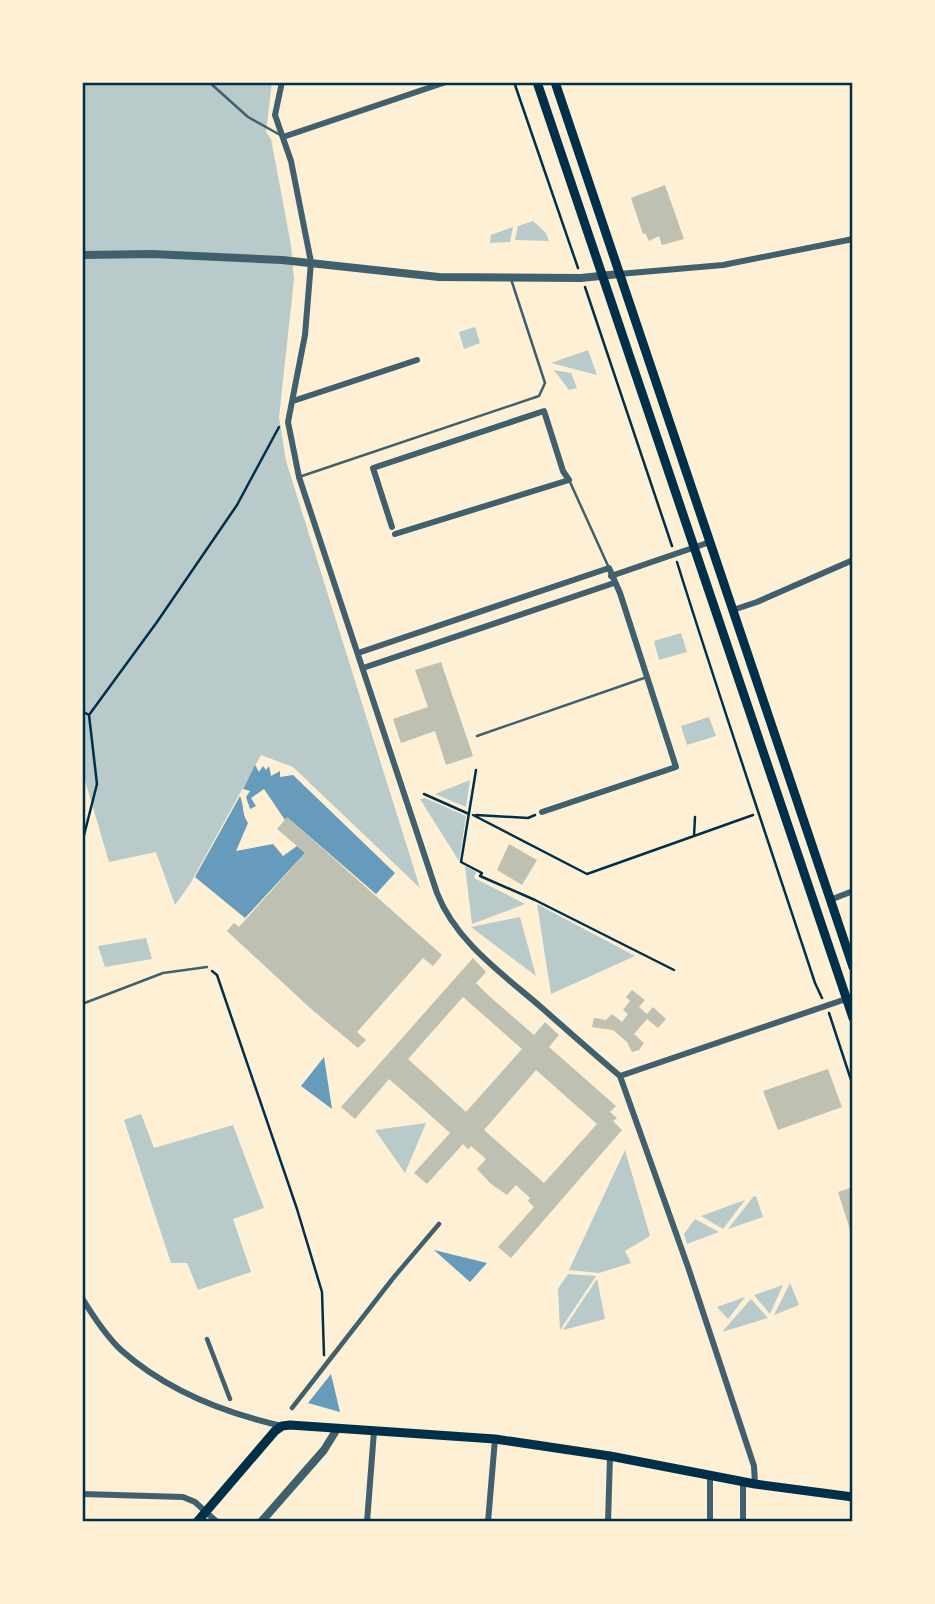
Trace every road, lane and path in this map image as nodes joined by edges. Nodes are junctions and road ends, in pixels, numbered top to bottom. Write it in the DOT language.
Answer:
graph roads {
  1 [pos="209,82"];
  2 [pos="282,82"];
  3 [pos="446,82"];
  4 [pos="514,82"];
  5 [pos="537,82"];
  6 [pos="555,82"];
  7 [pos="283,137"];
  8 [pos="853,239"];
  9 [pos="82,255"];
  10 [pos="575,259"];
  11 [pos="311,262"];
  12 [pos="619,274"];
  13 [pos="603,275"];
  14 [pos="511,277"];
  15 [pos="586,292"];
  16 [pos="417,360"];
  17 [pos="293,401"];
  18 [pos="284,419"];
  19 [pos="299,477"];
  20 [pos="569,480"];
  21 [pos="710,542"];
  22 [pos="694,547"];
  23 [pos="673,549"];
  24 [pos="853,559"];
  25 [pos="677,560"];
  26 [pos="609,568"];
  27 [pos="613,580"];
  28 [pos="733,610"];
  29 [pos="358,653"];
  30 [pos="363,668"];
  31 [pos="647,677"];
  32 [pos="82,711"];
  33 [pos="89,715"];
  34 [pos="477,736"];
  35 [pos="476,770"];
  36 [pos="424,794"];
  37 [pos="542,812"];
  38 [pos="471,814"];
  39 [pos="754,815"];
  40 [pos="695,817"];
  41 [pos="694,836"];
  42 [pos="82,843"];
  43 [pos="853,891"];
  44 [pos="831,900"];
  45 [pos="207,967"];
  46 [pos="853,967"];
  47 [pos="674,970"];
  48 [pos="850,998"];
  49 [pos="825,1003"];
  50 [pos="82,1004"];
  51 [pos="828,1012"];
  52 [pos="853,1018"];
  53 [pos="620,1076"];
  54 [pos="853,1086"];
  55 [pos="439,1224"];
  56 [pos="82,1298"];
  57 [pos="206,1339"];
  58 [pos="322,1369"];
  59 [pos="230,1399"];
  60 [pos="292,1408"];
  61 [pos="282,1426"];
  62 [pos="337,1429"];
  63 [pos="374,1431"];
  64 [pos="495,1439"];
  65 [pos="611,1456"];
  66 [pos="710,1476"];
  67 [pos="743,1482"];
  68 [pos="755,1484"];
  69 [pos="82,1494"];
  70 [pos="853,1497"];
  71 [pos="206,1512"];
  72 [pos="197,1522"];
  73 [pos="217,1522"];
  74 [pos="261,1522"];
  75 [pos="368,1522"];
  76 [pos="488,1522"];
  77 [pos="608,1522"];
  78 [pos="710,1522"];
  79 [pos="743,1522"];
  1 -- 7 [label="lane"];
  2 -- 7 [label="street"];
  3 -- 7 [label="street"];
  4 -- 10 [label="path"];
  5 -- 13 [label="main road"];
  6 -- 12 [label="main road"];
  7 -- 11 [label="street"];
  8 -- 12 [label="street"];
  9 -- 11 [label="street"];
  11 -- 14 [label="street"];
  11 -- 17 [label="street"];
  12 -- 13 [label="street"];
  12 -- 21 [label="main road"];
  13 -- 14 [label="street"];
  13 -- 22 [label="main road"];
  14 -- 19 [label="lane"];
  15 -- 23 [label="path"];
  16 -- 17 [label="street"];
  17 -- 19 [label="street"];
  18 -- 33 [label="path"];
  19 -- 29 [label="street"];
  20 -- 20 [label="street"];
  20 -- 26 [label="lane"];
  21 -- 22 [label="street"];
  21 -- 28 [label="main road"];
  22 -- 27 [label="street"];
  22 -- 48 [label="main road"];
  24 -- 28 [label="street"];
  25 -- 49 [label="path"];
  26 -- 27 [label="street"];
  26 -- 29 [label="street"];
  27 -- 30 [label="street"];
  27 -- 31 [label="street"];
  28 -- 44 [label="main road"];
  29 -- 30 [label="street"];
  30 -- 53 [label="street"];
  31 -- 34 [label="lane"];
  31 -- 37 [label="street"];
  32 -- 33 [label="path"];
  33 -- 42 [label="path"];
  35 -- 38 [label="path"];
  36 -- 38 [label="path"];
  37 -- 38 [label="path"];
  38 -- 41 [label="path"];
  38 -- 47 [label="path"];
  39 -- 41 [label="path"];
  40 -- 41 [label="path"];
  43 -- 44 [label="street"];
  44 -- 46 [label="main road"];
  45 -- 50 [label="lane"];
  45 -- 58 [label="path"];
  48 -- 52 [label="main road"];
  48 -- 53 [label="street"];
  51 -- 54 [label="path"];
  53 -- 68 [label="street"];
  55 -- 58 [label="street"];
  56 -- 61 [label="street"];
  57 -- 59 [label="street"];
  58 -- 60 [label="street"];
  61 -- 62 [label="main road"];
  61 -- 71 [label="main road"];
  62 -- 63 [label="main road"];
  62 -- 74 [label="street"];
  63 -- 64 [label="main road"];
  63 -- 75 [label="street"];
  64 -- 65 [label="main road"];
  64 -- 76 [label="street"];
  65 -- 66 [label="main road"];
  65 -- 77 [label="street"];
  66 -- 67 [label="main road"];
  66 -- 78 [label="street"];
  67 -- 68 [label="main road"];
  67 -- 79 [label="street"];
  68 -- 70 [label="main road"];
  69 -- 71 [label="street"];
  71 -- 72 [label="main road"];
  71 -- 73 [label="street"];
}
